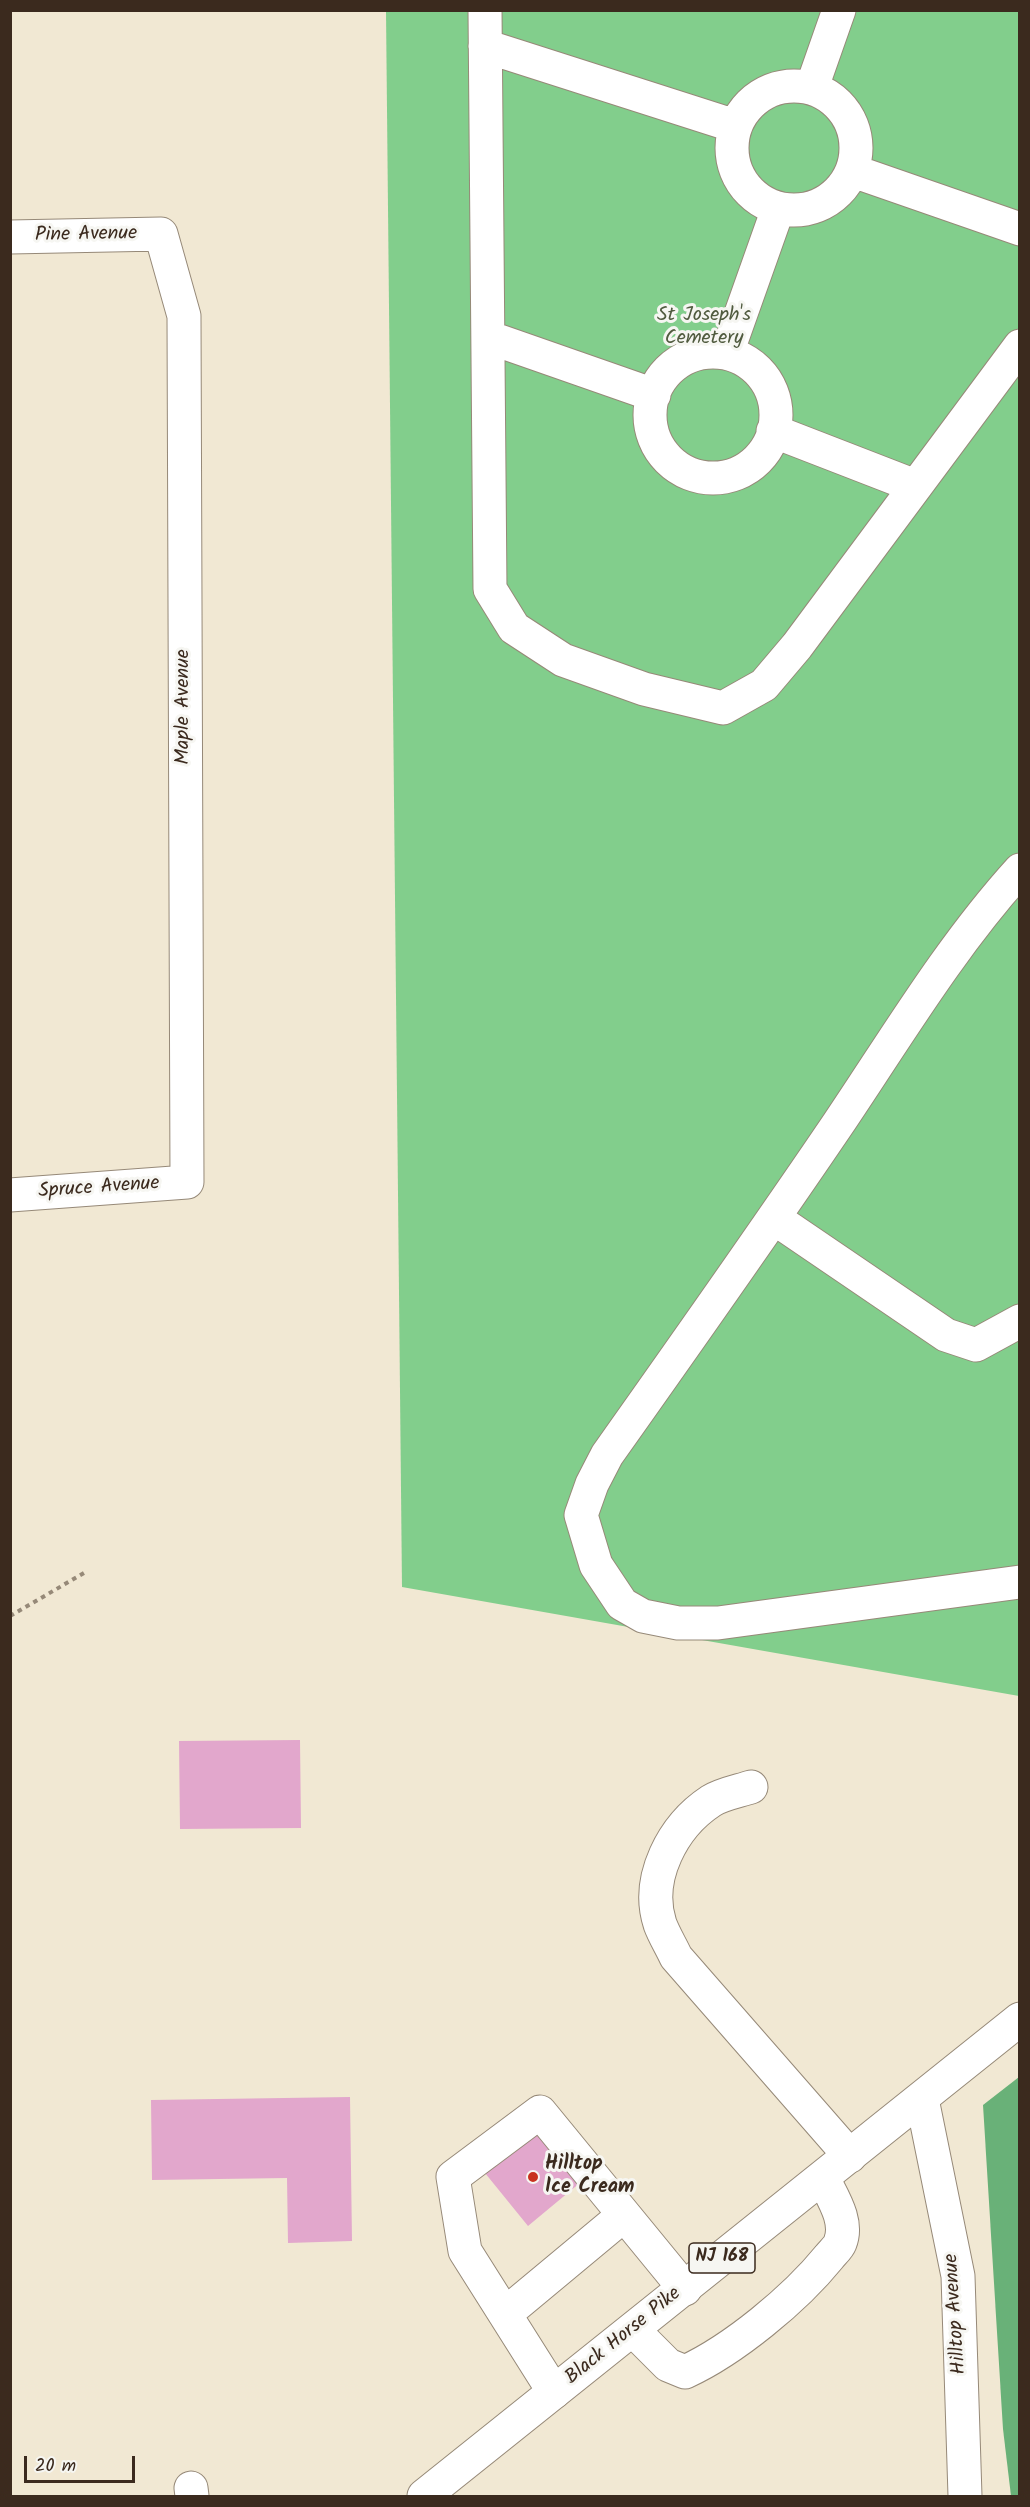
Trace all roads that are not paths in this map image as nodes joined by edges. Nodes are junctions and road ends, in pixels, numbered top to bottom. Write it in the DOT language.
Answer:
graph roads {
  1 [pos="485,10"];
  2 [pos="839,10"];
  3 [pos="485,46"];
  4 [pos="812,87"];
  5 [pos="735,126"];
  6 [pos="853,171"];
  7 [pos="778,209"];
  8 [pos="1020,228"];
  9 [pos="161,234"];
  10 [pos="10,237"];
  11 [pos="488,337"];
  12 [pos="1020,346"];
  13 [pos="727,353"];
  14 [pos="654,395"];
  15 [pos="773,431"];
  16 [pos="915,486"];
  17 [pos="1020,870"];
  18 [pos="187,1182"];
  19 [pos="10,1195"];
  20 [pos="774,1218"];
  21 [pos="1020,1322"];
  22 [pos="1020,1582"];
  23 [pos="751,1787"];
  24 [pos="1020,2019"];
  25 [pos="922,2099"];
  26 [pos="850,2156"];
  27 [pos="823,2178"];
  28 [pos="624,2216"];
  29 [pos="685,2289"];
  30 [pos="505,2314"];
  31 [pos="633,2330"];
  32 [pos="554,2392"];
  33 [pos="424,2496"];
  34 [pos="965,2496"];
  1 -- 3 [label="street"];
  2 -- 4 [label="street"];
  3 -- 5 [label="street"];
  3 -- 11 [label="street"];
  4 -- 5 [label="street"];
  4 -- 6 [label="street"];
  5 -- 7 [label="street"];
  6 -- 7 [label="street"];
  6 -- 8 [label="street"];
  7 -- 13 [label="street"];
  9 -- 10 [label="street, Pine Avenue"];
  9 -- 18 [label="street, Maple Avenue"];
  11 -- 14 [label="street"];
  11 -- 16 [label="street"];
  12 -- 16 [label="street"];
  13 -- 14 [label="street"];
  13 -- 15 [label="street"];
  14 -- 15 [label="street"];
  15 -- 16 [label="street"];
  17 -- 20 [label="street"];
  18 -- 19 [label="street, Spruce Avenue"];
  20 -- 21 [label="street"];
  20 -- 22 [label="street"];
  23 -- 26 [label="street"];
  24 -- 25 [label="street, Black Horse Pike / NJ 168"];
  25 -- 26 [label="street, Black Horse Pike / NJ 168"];
  25 -- 34 [label="street, Hilltop Avenue"];
  26 -- 27 [label="street, Black Horse Pike / NJ 168"];
  27 -- 29 [label="street, Black Horse Pike / NJ 168"];
  27 -- 31 [label="street"];
  28 -- 29 [label="street"];
  28 -- 30 [label="street"];
  28 -- 30 [label="street"];
  29 -- 31 [label="street, Black Horse Pike / NJ 168"];
  30 -- 32 [label="street"];
  31 -- 32 [label="street, Black Horse Pike / NJ 168"];
  32 -- 33 [label="street, Black Horse Pike / NJ 168"];
}
